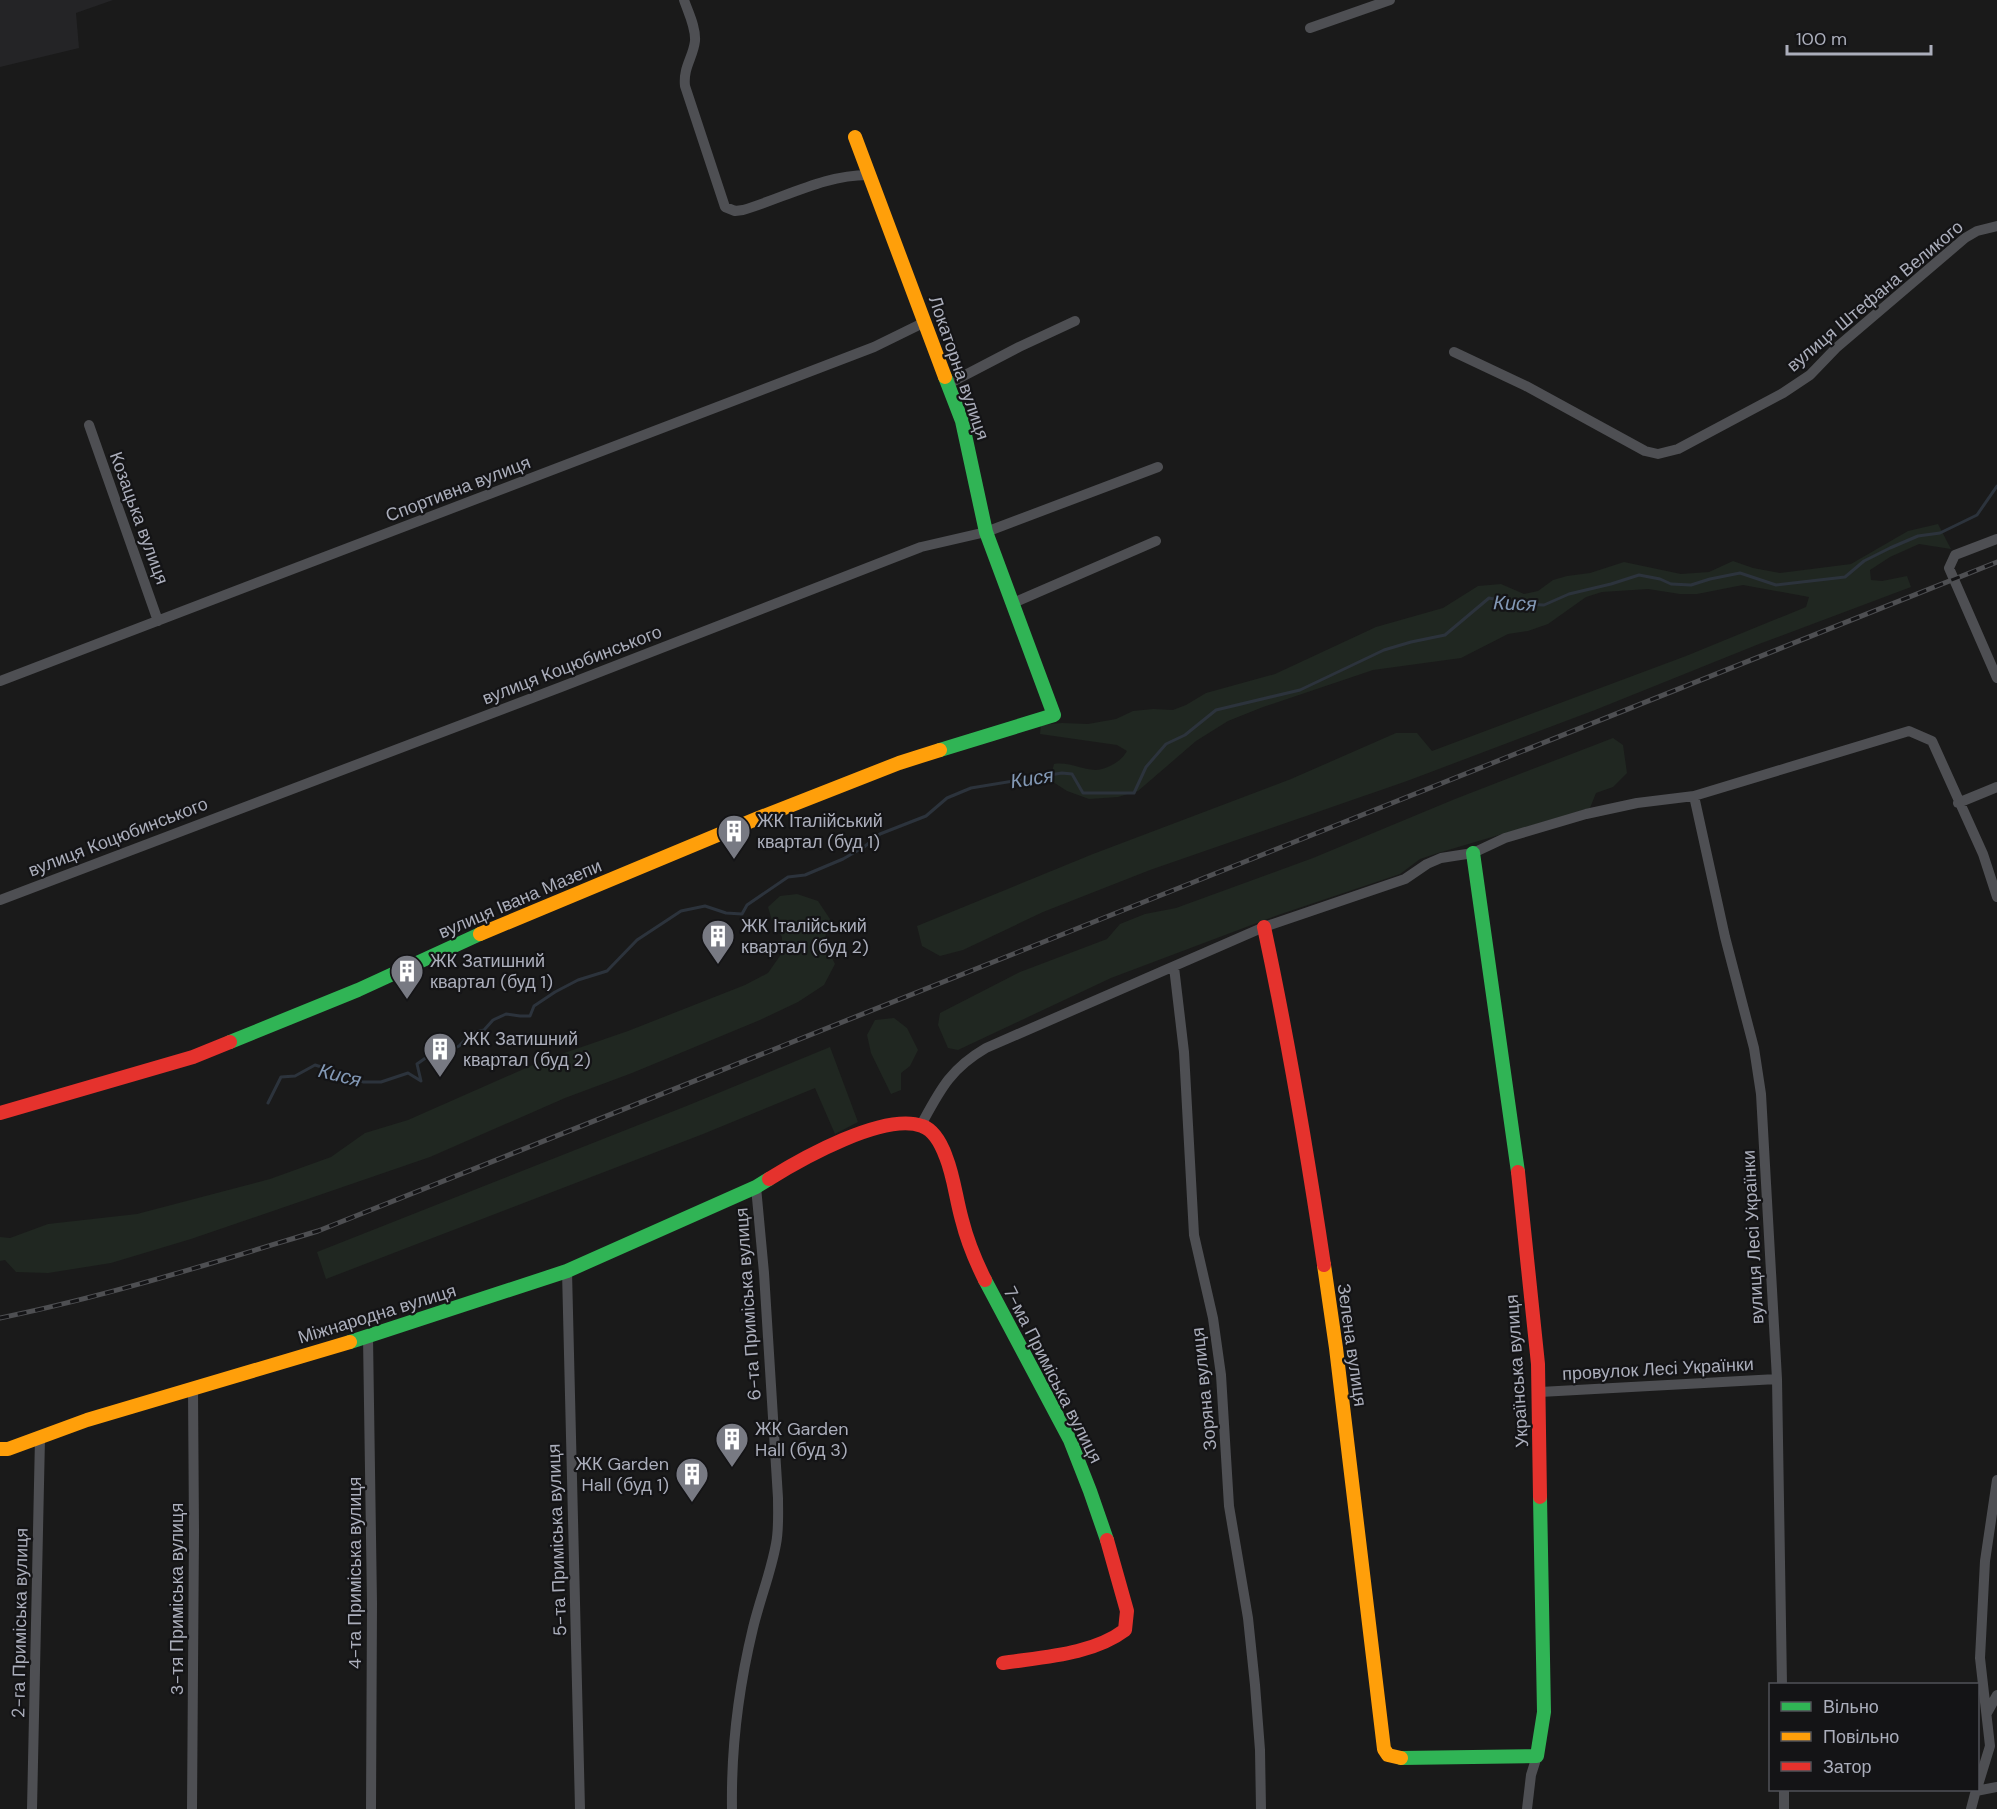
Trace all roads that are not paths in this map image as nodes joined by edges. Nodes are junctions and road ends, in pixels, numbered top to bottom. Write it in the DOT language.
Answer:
graph roads {
  1 [pos="684,0"];
  2 [pos="1390,0"];
  3 [pos="1310,28"];
  4 [pos="855,137"];
  5 [pos="870,175"];
  6 [pos="1997,226"];
  7 [pos="1075,321"];
  8 [pos="926,322"];
  9 [pos="1455,352"];
  10 [pos="948,384"];
  11 [pos="89,425"];
  12 [pos="1158,467"];
  13 [pos="986,532"];
  14 [pos="1997,539"];
  15 [pos="1156,542"];
  16 [pos="1013,603"];
  17 [pos="158,621"];
  18 [pos="1997,678"];
  19 [pos="0,681"];
  20 [pos="1054,715"];
  21 [pos="1997,787"];
  22 [pos="1694,796"];
  23 [pos="1958,803"];
  24 [pos="1473,853"];
  25 [pos="1997,897"];
  26 [pos="0,900"];
  27 [pos="1264,927"];
  28 [pos="1174,967"];
  29 [pos="0,1113"];
  30 [pos="921,1125"];
  31 [pos="756,1187"];
  32 [pos="567,1270"];
  33 [pos="368,1337"];
  34 [pos="1777,1379"];
  35 [pos="193,1390"];
  36 [pos="1540,1392"];
  37 [pos="40,1438"];
  38 [pos="0,1449"];
  39 [pos="1997,1480"];
  40 [pos="1003,1663"];
  41 [pos="1782,1683"];
  42 [pos="1997,1695"];
  43 [pos="1988,1713"];
  44 [pos="1537,1756"];
  45 [pos="1979,1779"];
  46 [pos="1997,1787"];
  47 [pos="1979,1789"];
  48 [pos="1784,1791"];
  49 [pos="1976,1791"];
  50 [pos="32,1809"];
  51 [pos="192,1809"];
  52 [pos="371,1809"];
  53 [pos="580,1809"];
  54 [pos="732,1809"];
  55 [pos="1261,1809"];
  56 [pos="1527,1809"];
  57 [pos="1784,1809"];
  58 [pos="1971,1809"];
  1 -- 5 [label="street"];
  2 -- 3 [label="street"];
  4 -- 5 [label="street, Локаторна вулиця"];
  5 -- 8 [label="street, Локаторна вулиця"];
  6 -- 9 [label="street, вулиця Штефана Великого"];
  7 -- 10 [label="street"];
  8 -- 10 [label="street, Локаторна вулиця"];
  8 -- 17 [label="street, Спортивна вулиця"];
  10 -- 13 [label="street, Локаторна вулиця"];
  11 -- 17 [label="street, Козацька вулиця"];
  12 -- 13 [label="street, вулиця Коцюбинського"];
  13 -- 16 [label="street, Локаторна вулиця"];
  13 -- 26 [label="street, вулиця Коцюбинського"];
  14 -- 18 [label="street"];
  15 -- 16 [label="street"];
  16 -- 20 [label="street, Локаторна вулиця"];
  17 -- 19 [label="street, Спортивна вулиця"];
  20 -- 29 [label="street, вулиця Івана Мазепи"];
  21 -- 23 [label="street"];
  22 -- 23 [label="street"];
  22 -- 24 [label="street"];
  22 -- 34 [label="street, вулиця Лесі Українки"];
  23 -- 25 [label="street"];
  24 -- 27 [label="street"];
  24 -- 36 [label="street, Українська вулиця"];
  27 -- 28 [label="street"];
  27 -- 44 [label="street, Зелена вулиця"];
  28 -- 30 [label="street"];
  28 -- 55 [label="street, Зоряна вулиця"];
  30 -- 31 [label="street, Міжнародна вулиця"];
  30 -- 40 [label="street, 7-ма Приміська вулиця"];
  31 -- 32 [label="street, Міжнародна вулиця"];
  31 -- 54 [label="street, 6-та Приміська вулиця"];
  32 -- 33 [label="street, Міжнародна вулиця"];
  32 -- 53 [label="street, 5-та Приміська вулиця"];
  33 -- 35 [label="street, Міжнародна вулиця"];
  33 -- 52 [label="street, 4-та Приміська вулиця"];
  34 -- 36 [label="street, провулок Лесі Українки"];
  34 -- 41 [label="street, вулиця Лесі Українки"];
  35 -- 37 [label="street, Міжнародна вулиця"];
  35 -- 51 [label="street, 3-тя Приміська вулиця"];
  36 -- 44 [label="street, Українська вулиця"];
  37 -- 38 [label="street, Міжнародна вулиця"];
  37 -- 50 [label="street, 2-га Приміська вулиця"];
  39 -- 43 [label="street"];
  42 -- 43 [label="street"];
  43 -- 45 [label="street"];
  44 -- 56 [label="street"];
  46 -- 47 [label="street"];
  48 -- 57 [label="street"];
  49 -- 58 [label="street"];
}
